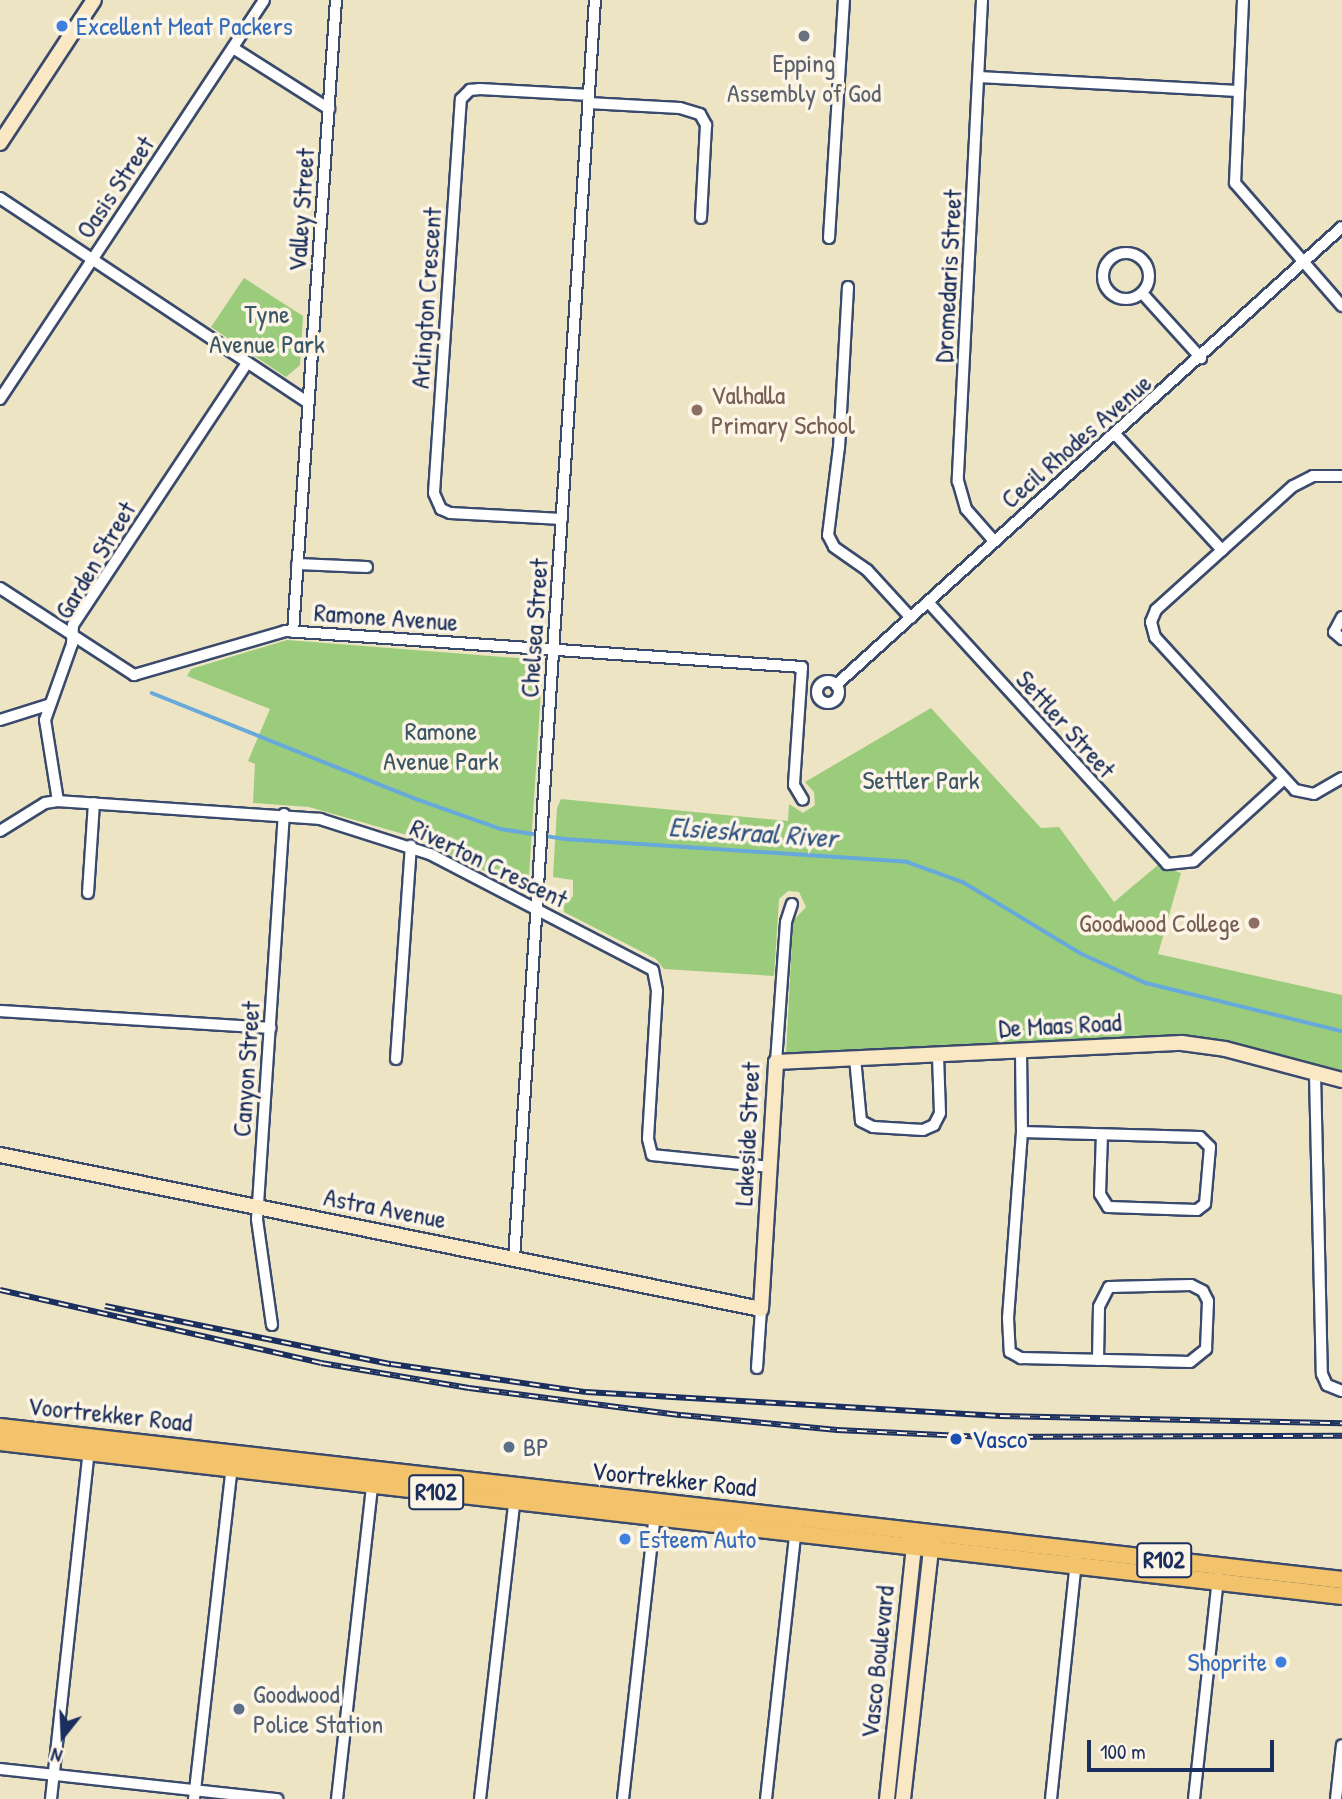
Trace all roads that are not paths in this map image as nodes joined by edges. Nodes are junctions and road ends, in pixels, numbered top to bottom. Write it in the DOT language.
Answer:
graph roads {
  1 [pos="94,0"];
  2 [pos="264,0"];
  3 [pos="336,0"];
  4 [pos="595,0"];
  5 [pos="845,0"];
  6 [pos="982,0"];
  7 [pos="1243,0"];
  8 [pos="233,48"];
  9 [pos="979,77"];
  10 [pos="1238,91"];
  11 [pos="588,99"];
  12 [pos="329,109"];
  13 [pos="0,143"];
  14 [pos="0,198"];
  15 [pos="701,218"];
  16 [pos="1342,227"];
  17 [pos="828,239"];
  18 [pos="92,258"];
  19 [pos="1302,263"];
  20 [pos="848,287"];
  21 [pos="1142,293"];
  22 [pos="1342,306"];
  23 [pos="1201,358"];
  24 [pos="247,363"];
  25 [pos="0,399"];
  26 [pos="308,403"];
  27 [pos="1115,434"];
  28 [pos="1342,477"];
  29 [pos="562,519"];
  30 [pos="994,541"];
  31 [pos="1222,550"];
  32 [pos="298,564"];
  33 [pos="367,567"];
  34 [pos="0,588"];
  35 [pos="928,602"];
  36 [pos="1342,617"];
  37 [pos="911,618"];
  38 [pos="293,632"];
  39 [pos="72,636"];
  40 [pos="1342,639"];
  41 [pos="553,649"];
  42 [pos="836,685"];
  43 [pos="48,705"];
  44 [pos="0,720"];
  45 [pos="1342,778"];
  46 [pos="1284,779"];
  47 [pos="803,800"];
  48 [pos="58,801"];
  49 [pos="94,803"];
  50 [pos="284,814"];
  51 [pos="0,831"];
  52 [pos="411,846"];
  53 [pos="88,893"];
  54 [pos="792,904"];
  55 [pos="537,909"];
  56 [pos="0,1012"];
  57 [pos="270,1028"];
  58 [pos="1021,1051"];
  59 [pos="938,1055"];
  60 [pos="855,1058"];
  61 [pos="396,1059"];
  62 [pos="776,1062"];
  63 [pos="1315,1073"];
  64 [pos="1342,1080"];
  65 [pos="1022,1132"];
  66 [pos="1102,1135"];
  67 [pos="0,1155"];
  68 [pos="771,1167"];
  69 [pos="258,1208"];
  70 [pos="514,1259"];
  71 [pos="761,1309"];
  72 [pos="272,1325"];
  73 [pos="1098,1360"];
  74 [pos="757,1368"];
  75 [pos="1342,1391"];
  76 [pos="0,1427"];
  77 [pos="0,1442"];
  78 [pos="90,1445"];
  79 [pos="232,1460"];
  80 [pos="373,1477"];
  81 [pos="515,1493"];
  82 [pos="655,1509"];
  83 [pos="796,1525"];
  84 [pos="923,1539"];
  85 [pos="1077,1557"];
  86 [pos="1218,1574"];
  87 [pos="1342,1580"];
  88 [pos="1342,1596"];
  89 [pos="1342,1745"];
  90 [pos="0,1769"];
  91 [pos="54,1774"];
  92 [pos="194,1794"];
  93 [pos="51,1799"];
  94 [pos="276,1799"];
  95 [pos="337,1799"];
  96 [pos="480,1799"];
  97 [pos="623,1799"];
  98 [pos="766,1799"];
  99 [pos="887,1799"];
  100 [pos="903,1799"];
  101 [pos="1051,1799"];
  102 [pos="1194,1799"];
  103 [pos="1336,1799"];
  1 -- 13 [label="street"];
  2 -- 8 [label="street, Oasis Street"];
  3 -- 12 [label="street, Valley Street"];
  4 -- 11 [label="street, Chelsea Street"];
  5 -- 17 [label="street"];
  6 -- 9 [label="street, Dromedaris Street"];
  7 -- 10 [label="street"];
  8 -- 12 [label="street"];
  8 -- 18 [label="street, Oasis Street"];
  9 -- 10 [label="street"];
  9 -- 30 [label="street, Dromedaris Street"];
  10 -- 19 [label="street"];
  11 -- 15 [label="street"];
  11 -- 29 [label="street, Chelsea Street"];
  11 -- 29 [label="street, Arlington Crescent"];
  12 -- 26 [label="street, Valley Street"];
  14 -- 18 [label="street"];
  16 -- 19 [label="street, Cecil Rhodes Avenue"];
  18 -- 24 [label="street"];
  18 -- 25 [label="street, Oasis Street"];
  19 -- 22 [label="street"];
  19 -- 23 [label="street, Cecil Rhodes Avenue"];
  20 -- 37 [label="street"];
  21 -- 21 [label="street"];
  21 -- 23 [label="street"];
  23 -- 27 [label="street, Cecil Rhodes Avenue"];
  24 -- 26 [label="street"];
  24 -- 39 [label="street, Garden Street"];
  26 -- 32 [label="street, Valley Street"];
  27 -- 30 [label="street, Cecil Rhodes Avenue"];
  27 -- 31 [label="street"];
  28 -- 31 [label="street"];
  29 -- 41 [label="street, Chelsea Street"];
  30 -- 35 [label="street, Cecil Rhodes Avenue"];
  31 -- 46 [label="street"];
  32 -- 33 [label="street"];
  32 -- 38 [label="street, Valley Street"];
  34 -- 39 [label="street, Ramone Avenue"];
  35 -- 37 [label="street, Cecil Rhodes Avenue"];
  35 -- 46 [label="street, Settler Street"];
  36 -- 40 [label="street"];
  37 -- 42 [label="street, Cecil Rhodes Avenue"];
  38 -- 39 [label="street, Ramone Avenue"];
  38 -- 41 [label="street, Ramone Avenue"];
  39 -- 43 [label="street, Garden Street"];
  41 -- 47 [label="street, Ramone Avenue"];
  41 -- 55 [label="street, Chelsea Street"];
  43 -- 44 [label="street"];
  43 -- 48 [label="street, Garden Street"];
  45 -- 46 [label="street"];
  48 -- 49 [label="street, Riverton Crescent"];
  48 -- 51 [label="street, Riverton Crescent"];
  49 -- 50 [label="street, Riverton Crescent"];
  49 -- 53 [label="street"];
  50 -- 52 [label="street, Riverton Crescent"];
  50 -- 57 [label="street, Canyon Street"];
  52 -- 55 [label="street, Riverton Crescent"];
  52 -- 61 [label="street"];
  54 -- 62 [label="street, Lakeside Street"];
  55 -- 68 [label="street, Riverton Crescent"];
  55 -- 70 [label="street, Chelsea Street"];
  56 -- 57 [label="street"];
  57 -- 69 [label="street, Canyon Street"];
  58 -- 59 [label="street, De Maas Road"];
  58 -- 63 [label="street, De Maas Road"];
  58 -- 65 [label="street"];
  59 -- 60 [label="street, De Maas Road"];
  59 -- 60 [label="street"];
  60 -- 62 [label="street, De Maas Road"];
  62 -- 68 [label="street, Lakeside Street"];
  63 -- 64 [label="street, De Maas Road"];
  63 -- 75 [label="street"];
  65 -- 66 [label="street"];
  65 -- 73 [label="street"];
  66 -- 66 [label="street"];
  67 -- 69 [label="street, Astra Avenue"];
  68 -- 71 [label="street, Lakeside Street"];
  69 -- 70 [label="street, Astra Avenue"];
  69 -- 72 [label="street, Canyon Street"];
  70 -- 71 [label="street, Astra Avenue"];
  71 -- 74 [label="street, Lakeside Street"];
  73 -- 73 [label="street"];
  76 -- 78 [label="main road, Voortrekker Road / R102"];
  77 -- 78 [label="main road, Voortrekker Road / R102"];
  78 -- 79 [label="main road, Voortrekker Road / R102"];
  78 -- 91 [label="street"];
  79 -- 80 [label="main road, Voortrekker Road / R102"];
  79 -- 92 [label="street"];
  80 -- 81 [label="main road, Voortrekker Road / R102"];
  80 -- 95 [label="street"];
  81 -- 82 [label="main road, Voortrekker Road / R102"];
  81 -- 96 [label="street"];
  82 -- 83 [label="main road, Voortrekker Road / R102"];
  82 -- 97 [label="street"];
  83 -- 84 [label="main road, Voortrekker Road / R102"];
  83 -- 98 [label="street"];
  84 -- 85 [label="main road, Voortrekker Road / R102"];
  84 -- 99 [label="street, Vasco Boulevard"];
  84 -- 100 [label="street, Vasco Boulevard"];
  85 -- 86 [label="main road, Voortrekker Road / R102"];
  85 -- 101 [label="street"];
  86 -- 87 [label="main road, Voortrekker Road / R102"];
  86 -- 88 [label="main road, Voortrekker Road / R102"];
  86 -- 102 [label="street"];
  89 -- 103 [label="street"];
  90 -- 91 [label="street"];
  91 -- 92 [label="street"];
  91 -- 93 [label="street"];
  92 -- 94 [label="street"];
}
